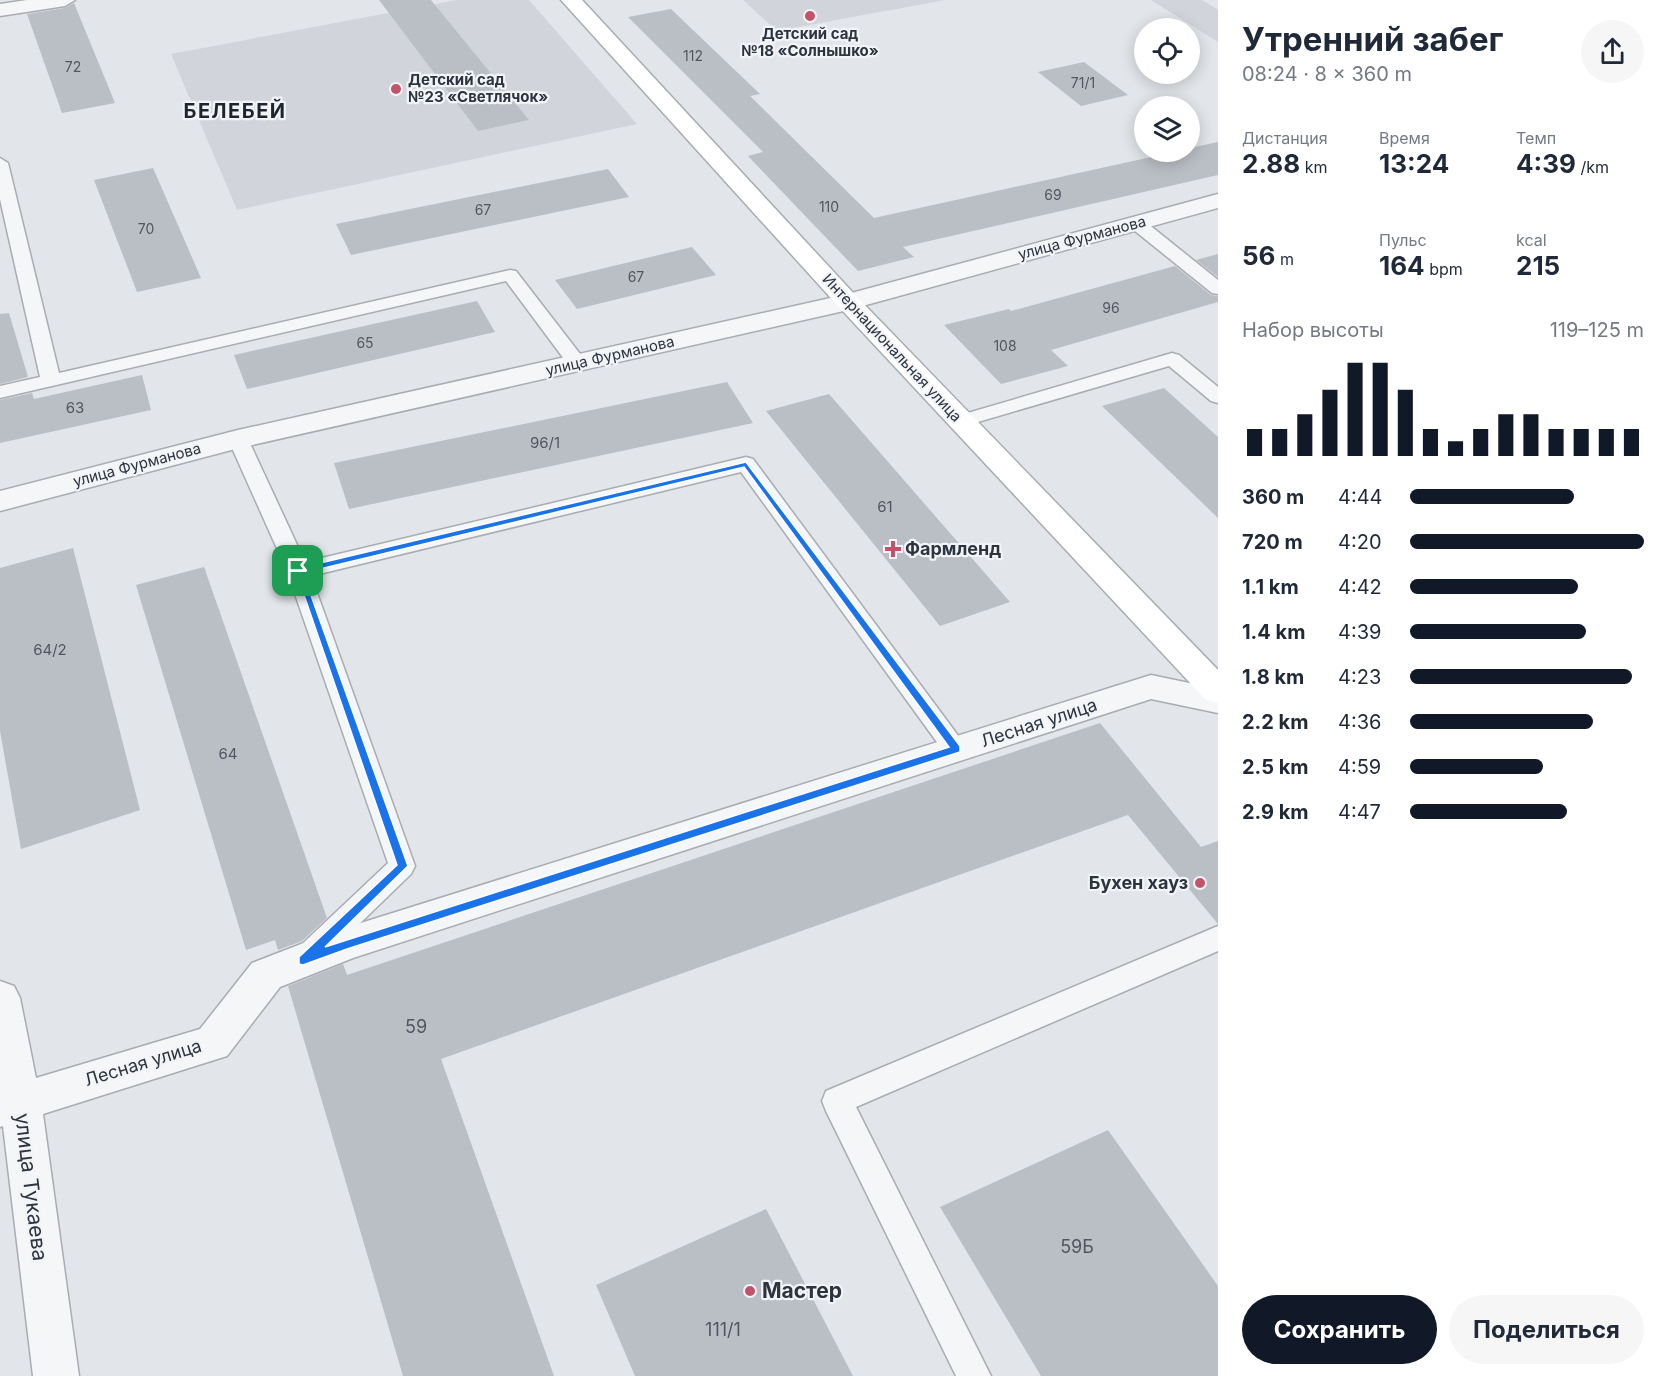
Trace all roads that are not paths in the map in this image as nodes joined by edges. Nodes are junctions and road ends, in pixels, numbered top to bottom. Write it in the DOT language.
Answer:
graph roads {
  1 [pos="65,0"];
  2 [pos="571,0"];
  3 [pos="0,10"];
  4 [pos="0,164"];
  5 [pos="1218,201"];
  6 [pos="1136,224"];
  7 [pos="1218,289"];
  8 [pos="848,302"];
  9 [pos="577,363"];
  10 [pos="51,380"];
  11 [pos="0,392"];
  12 [pos="1218,397"];
  13 [pos="961,421"];
  14 [pos="238,439"];
  15 [pos="0,501"];
  16 [pos="298,571"];
  17 [pos="1218,692"];
  18 [pos="1218,701"];
  19 [pos="956,749"];
  20 [pos="1218,938"];
  21 [pos="303,960"];
  22 [pos="0,998"];
  23 [pos="10,1104"];
  24 [pos="56,1376"];
  25 [pos="974,1376"];
  1 -- 3 [label="street"];
  2 -- 8 [label="street, Интернациональная улица"];
  4 -- 10 [label="lane"];
  5 -- 6 [label="street, улица Фурманова"];
  6 -- 7 [label="lane"];
  6 -- 8 [label="street, улица Фурманова"];
  8 -- 9 [label="street, улица Фурманова"];
  8 -- 13 [label="street, Интернациональная улица"];
  9 -- 10 [label="lane"];
  9 -- 14 [label="street, улица Фурманова"];
  10 -- 11 [label="lane"];
  12 -- 13 [label="lane"];
  13 -- 17 [label="street, Интернациональная улица"];
  14 -- 15 [label="street, улица Фурманова"];
  14 -- 16 [label="lane"];
  16 -- 19 [label="lane"];
  16 -- 21 [label="lane"];
  18 -- 19 [label="street, Лесная улица"];
  19 -- 21 [label="street, Лесная улица"];
  20 -- 25 [label="lane"];
  21 -- 23 [label="street, Лесная улица"];
  22 -- 23 [label="street, улица Тукаева"];
  23 -- 24 [label="street, улица Тукаева"];
}
